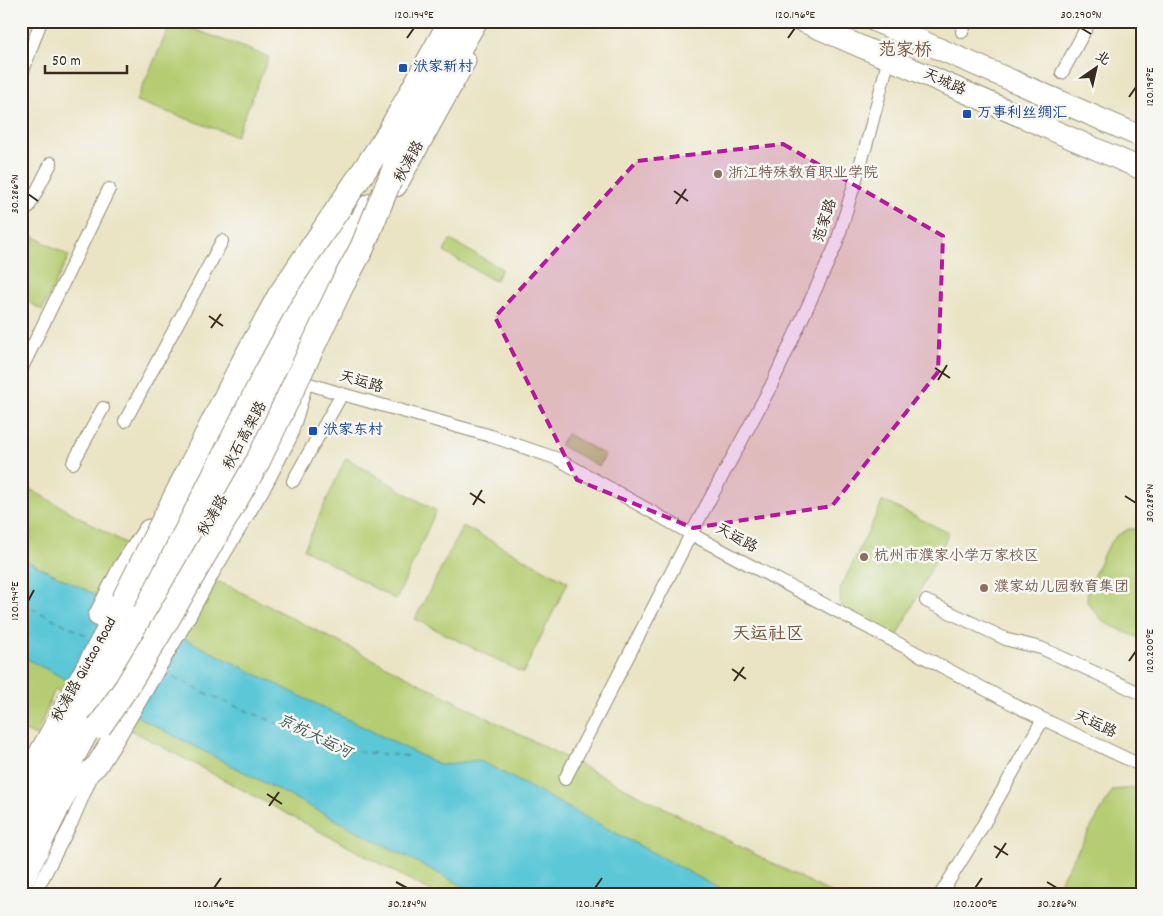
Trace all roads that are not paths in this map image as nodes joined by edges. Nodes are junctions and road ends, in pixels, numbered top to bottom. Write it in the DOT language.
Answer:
graph roads {
  1 [pos="41,21"];
  2 [pos="440,21"];
  3 [pos="451,21"];
  4 [pos="475,21"];
  5 [pos="486,21"];
  6 [pos="802,21"];
  7 [pos="875,21"];
  8 [pos="1090,21"];
  9 [pos="900,27"];
  10 [pos="889,58"];
  11 [pos="1062,73"];
  12 [pos="21,76"];
  13 [pos="1140,133"];
  14 [pos="398,136"];
  15 [pos="51,163"];
  16 [pos="1142,169"];
  17 [pos="109,189"];
  18 [pos="21,211"];
  19 [pos="222,241"];
  20 [pos="300,355"];
  21 [pos="21,370"];
  22 [pos="300,381"];
  23 [pos="342,394"];
  24 [pos="103,408"];
  25 [pos="125,421"];
  26 [pos="72,463"];
  27 [pos="293,481"];
  28 [pos="691,534"];
  29 [pos="142,552"];
  30 [pos="123,601"];
  31 [pos="926,601"];
  32 [pos="1142,694"];
  33 [pos="1044,719"];
  34 [pos="58,720"];
  35 [pos="99,727"];
  36 [pos="97,756"];
  37 [pos="1142,766"];
  38 [pos="565,779"];
  39 [pos="21,788"];
  40 [pos="21,816"];
  41 [pos="21,852"];
  42 [pos="21,884"];
  43 [pos="34,895"];
  44 [pos="940,895"];
  1 -- 12 [label="street"];
  2 -- 29 [label="main road"];
  3 -- 14 [label="highway, 秋石高架路"];
  4 -- 14 [label="highway, 秋石高架路"];
  5 -- 20 [label="main road, 秋涛路"];
  6 -- 10 [label="main road, 天城路"];
  7 -- 9 [label="main road, 天城路"];
  8 -- 11 [label="street"];
  9 -- 13 [label="main road, 天城路"];
  10 -- 16 [label="main road, 天城路"];
  10 -- 28 [label="street, 范家路"];
  14 -- 30 [label="highway, bridge"];
  14 -- 35 [label="highway, bridge"];
  14 -- 40 [label="highway, 秋石高架路, bridge"];
  14 -- 41 [label="highway, 秋石高架路, bridge"];
  15 -- 18 [label="street"];
  17 -- 21 [label="street"];
  19 -- 25 [label="street"];
  20 -- 22 [label="main road"];
  20 -- 35 [label="main road, 秋涛路, bridge"];
  22 -- 23 [label="street, 天运路"];
  22 -- 36 [label="main road"];
  23 -- 27 [label="street"];
  23 -- 28 [label="street, 天运路"];
  24 -- 26 [label="street"];
  28 -- 33 [label="street, 天运路"];
  28 -- 38 [label="street, 范家路"];
  29 -- 30 [label="main road, 秋涛路 Qiutao Road, bridge"];
  29 -- 34 [label="main road"];
  30 -- 34 [label="main road, 秋涛路 Qiutao Road"];
  31 -- 32 [label="street"];
  33 -- 37 [label="street, 天运路"];
  33 -- 44 [label="street"];
  34 -- 39 [label="main road, 秋涛路 Qiutao Road"];
  35 -- 36 [label="main road, 秋涛路"];
  36 -- 42 [label="main road"];
  36 -- 43 [label="street"];
}
